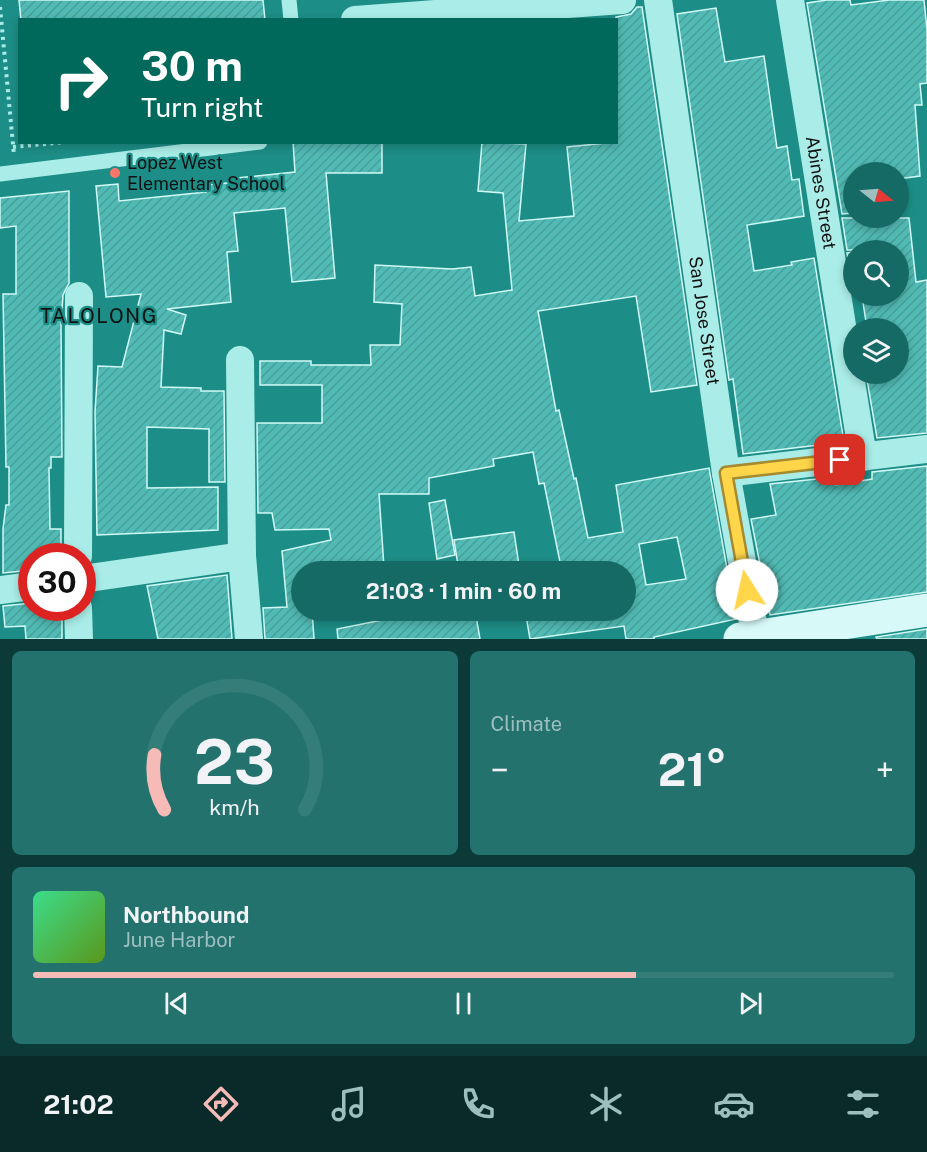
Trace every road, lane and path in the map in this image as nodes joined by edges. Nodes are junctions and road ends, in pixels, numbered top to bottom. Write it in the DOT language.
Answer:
graph roads {
  1 [pos="289,0"];
  2 [pos="622,0"];
  3 [pos="658,0"];
  4 [pos="790,0"];
  5 [pos="0,7"];
  6 [pos="291,18"];
  7 [pos="382,18"];
  8 [pos="45,144"];
  9 [pos="244,144"];
  10 [pos="14,147"];
  11 [pos="16,172"];
  12 [pos="0,174"];
  13 [pos="80,296"];
  14 [pos="240,360"];
  15 [pos="927,449"];
  16 [pos="863,457"];
  17 [pos="726,473"];
  18 [pos="78,543"];
  19 [pos="242,556"];
  20 [pos="96,577"];
  21 [pos="18,588"];
  22 [pos="0,590"];
  23 [pos="927,610"];
  24 [pos="78,621"];
  25 [pos="750,638"];
  26 [pos="79,639"];
  27 [pos="249,639"];
  1 -- 6 [label="lane"];
  2 -- 7 [label="street"];
  3 -- 17 [label="street, San Jose Street"];
  4 -- 16 [label="street, Abines Street"];
  5 -- 10 [label="path"];
  8 -- 10 [label="path"];
  9 -- 11 [label="lane"];
  10 -- 11 [label="path"];
  11 -- 12 [label="lane"];
  13 -- 18 [label="street"];
  14 -- 19 [label="street"];
  15 -- 16 [label="street"];
  16 -- 17 [label="street"];
  17 -- 25 [label="street, San Jose Street"];
  19 -- 20 [label="street"];
  19 -- 27 [label="street"];
  21 -- 22 [label="street"];
  23 -- 25 [label="main road"];
  24 -- 26 [label="street"];
}
